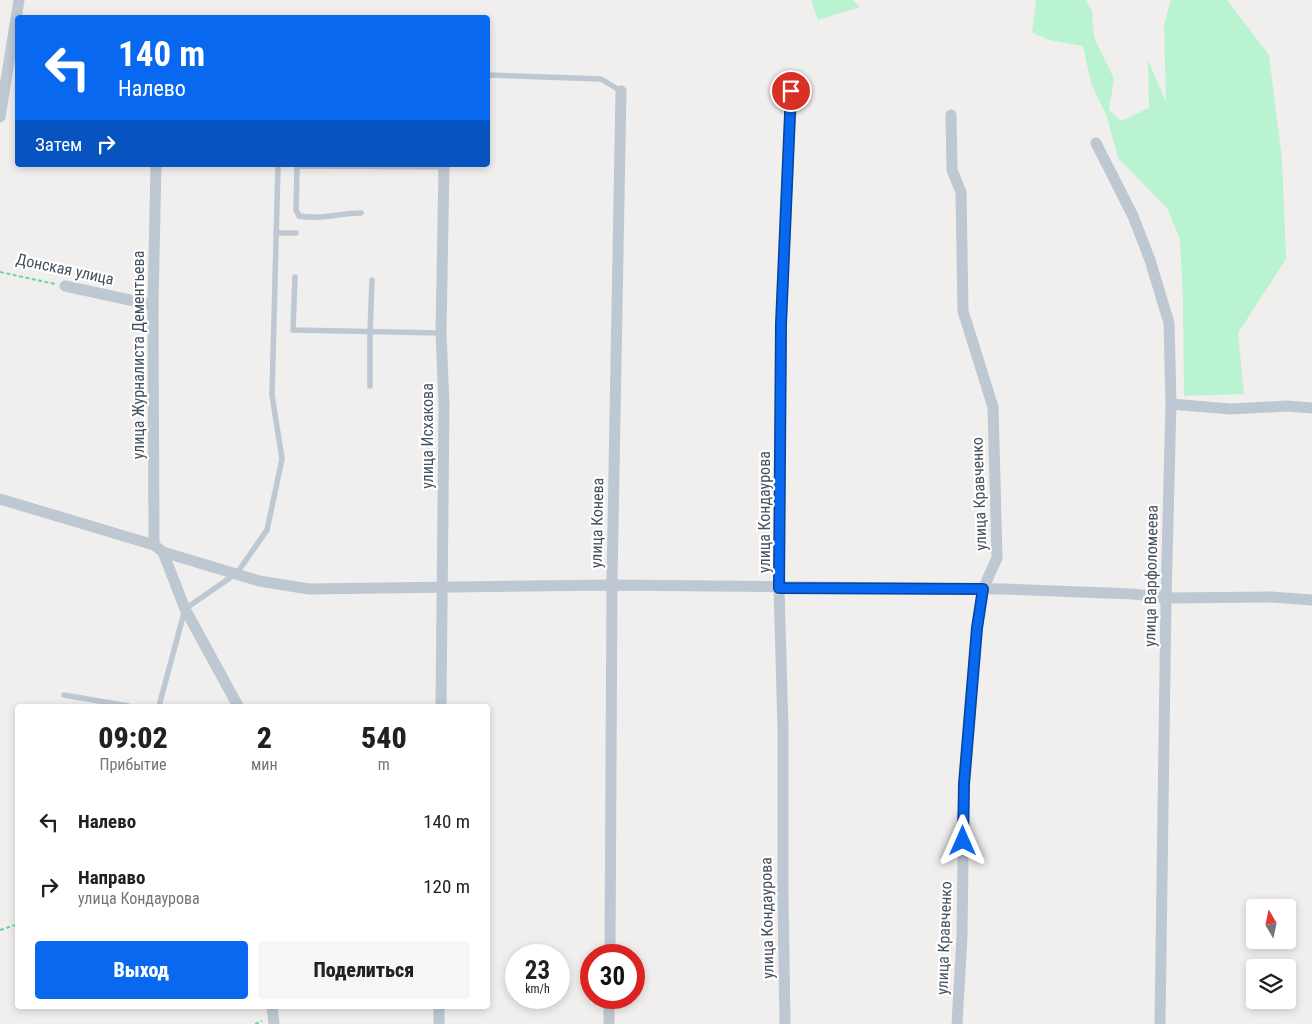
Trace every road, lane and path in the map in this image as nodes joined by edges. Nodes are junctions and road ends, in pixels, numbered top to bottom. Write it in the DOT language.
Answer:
graph roads {
  1 [pos="19,0"];
  2 [pos="17,15"];
  3 [pos="15,25"];
  4 [pos="490,75"];
  5 [pos="621,91"];
  6 [pos="791,91"];
  7 [pos="1,112"];
  8 [pos="951,114"];
  9 [pos="1096,143"];
  10 [pos="156,167"];
  11 [pos="278,167"];
  12 [pos="298,167"];
  13 [pos="444,167"];
  14 [pos="361,213"];
  15 [pos="276,232"];
  16 [pos="296,233"];
  17 [pos="0,272"];
  18 [pos="295,277"];
  19 [pos="372,280"];
  20 [pos="65,286"];
  21 [pos="153,304"];
  22 [pos="370,332"];
  23 [pos="441,333"];
  24 [pos="370,386"];
  25 [pos="1172,404"];
  26 [pos="1312,408"];
  27 [pos="0,499"];
  28 [pos="158,549"];
  29 [pos="237,573"];
  30 [pos="612,585"];
  31 [pos="442,587"];
  32 [pos="779,588"];
  33 [pos="983,589"];
  34 [pos="1166,598"];
  35 [pos="1312,600"];
  36 [pos="185,609"];
  37 [pos="64,695"];
  38 [pos="116,704"];
  39 [pos="160,704"];
  40 [pos="237,704"];
  41 [pos="441,704"];
  42 [pos="15,925"];
  43 [pos="0,930"];
  44 [pos="610,944"];
  45 [pos="272,1009"];
  46 [pos="439,1009"];
  47 [pos="609,1009"];
  48 [pos="274,1024"];
  49 [pos="439,1024"];
  50 [pos="609,1024"];
  51 [pos="785,1024"];
  52 [pos="957,1024"];
  53 [pos="1160,1024"];
  1 -- 2 [label="street"];
  3 -- 7 [label="street"];
  4 -- 5 [label="lane"];
  5 -- 30 [label="street, улица Конева"];
  6 -- 32 [label="street, улица Кондаурова"];
  8 -- 33 [label="street, улица Кравченко"];
  9 -- 25 [label="street, улица Варфоломеева"];
  10 -- 21 [label="street, улица Журналиста Дементьева"];
  11 -- 15 [label="lane"];
  12 -- 14 [label="lane"];
  13 -- 23 [label="street, улица Исхакова"];
  15 -- 16 [label="lane"];
  15 -- 29 [label="lane"];
  17 -- 20 [label="path, Донская улица"];
  18 -- 22 [label="lane"];
  19 -- 22 [label="lane"];
  20 -- 21 [label="street, Донская улица"];
  21 -- 28 [label="street, улица Журналиста Дементьева"];
  22 -- 23 [label="lane"];
  22 -- 24 [label="lane"];
  23 -- 31 [label="street, улица Исхакова"];
  25 -- 26 [label="street"];
  25 -- 34 [label="street, улица Варфоломеева"];
  27 -- 28 [label="street"];
  28 -- 29 [label="street"];
  28 -- 36 [label="street, улица Журналиста Дементьева"];
  29 -- 31 [label="street"];
  29 -- 36 [label="lane"];
  30 -- 31 [label="street"];
  30 -- 32 [label="street"];
  30 -- 44 [label="street, улица Конева"];
  31 -- 41 [label="street, улица Исхакова"];
  32 -- 33 [label="street"];
  32 -- 51 [label="street, улица Кондаурова"];
  33 -- 34 [label="street"];
  33 -- 52 [label="street, улица Кравченко"];
  34 -- 35 [label="street"];
  34 -- 53 [label="street, улица Варфоломеева"];
  36 -- 39 [label="lane"];
  36 -- 40 [label="street, улица Журналиста Дементьева"];
  37 -- 38 [label="lane"];
  42 -- 43 [label="path"];
  45 -- 48 [label="street"];
  46 -- 49 [label="street"];
  47 -- 50 [label="street"];
}
